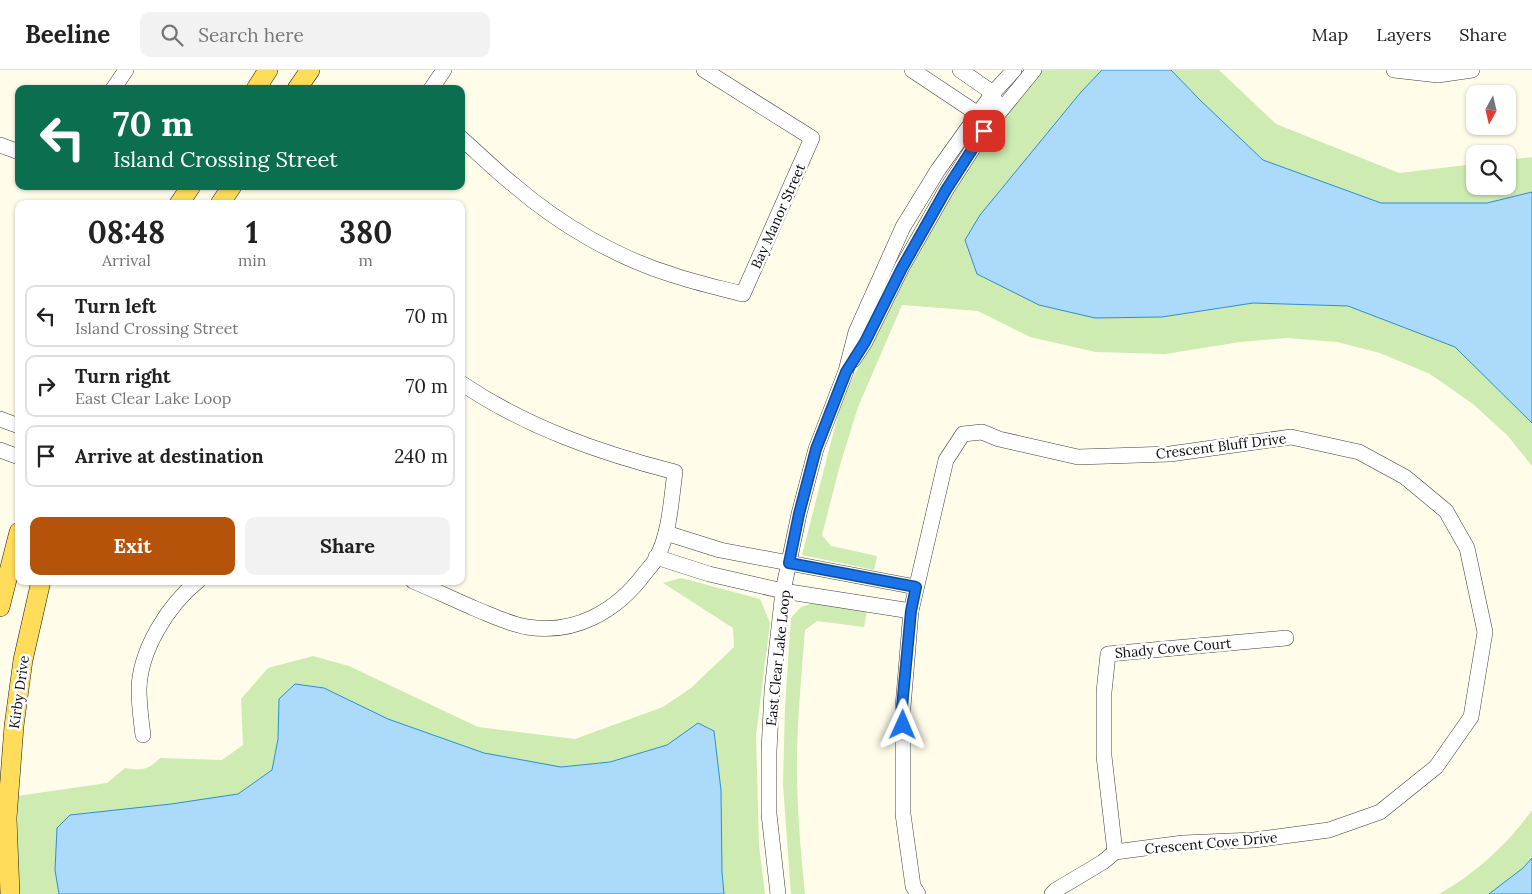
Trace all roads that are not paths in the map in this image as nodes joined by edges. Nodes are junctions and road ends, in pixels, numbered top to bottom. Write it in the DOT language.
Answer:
graph roads {
  1 [pos="126,70"];
  2 [pos="268,70"];
  3 [pos="310,70"];
  4 [pos="444,70"];
  5 [pos="704,70"];
  6 [pos="912,70"];
  7 [pos="960,70"];
  8 [pos="1014,70"];
  9 [pos="1034,70"];
  10 [pos="1394,70"];
  11 [pos="1472,70"];
  12 [pos="116,85"];
  13 [pos="259,85"];
  14 [pos="300,85"];
  15 [pos="433,85"];
  16 [pos="994,94"];
  17 [pos="998,112"];
  18 [pos="978,114"];
  19 [pos="465,142"];
  20 [pos="0,145"];
  21 [pos="15,151"];
  22 [pos="846,372"];
  23 [pos="465,384"];
  24 [pos="0,419"];
  25 [pos="15,425"];
  26 [pos="0,450"];
  27 [pos="15,456"];
  28 [pos="666,533"];
  29 [pos="15,548"];
  30 [pos="656,558"];
  31 [pos="789,563"];
  32 [pos="853,575"];
  33 [pos="40,585"];
  34 [pos="194,585"];
  35 [pos="422,585"];
  36 [pos="916,587"];
  37 [pos="783,591"];
  38 [pos="848,601"];
  39 [pos="0,607"];
  40 [pos="911,611"];
  41 [pos="1286,638"];
  42 [pos="143,735"];
  43 [pos="1380,812"];
  44 [pos="1115,852"];
  45 [pos="5,870"];
  46 [pos="10,894"];
  47 [pos="778,894"];
  48 [pos="918,894"];
  49 [pos="1052,894"];
  1 -- 12 [label="street"];
  2 -- 13 [label="main road"];
  3 -- 14 [label="main road"];
  4 -- 15 [label="street"];
  5 -- 19 [label="street, Bay Manor Street"];
  6 -- 18 [label="street"];
  7 -- 16 [label="street"];
  8 -- 16 [label="street, East Clear Lake Loop"];
  9 -- 17 [label="street, East Clear Lake Loop"];
  10 -- 11 [label="street"];
  16 -- 17 [label="street"];
  16 -- 18 [label="street, East Clear Lake Loop"];
  17 -- 18 [label="street"];
  17 -- 22 [label="street, East Clear Lake Loop"];
  18 -- 22 [label="street, East Clear Lake Loop"];
  20 -- 21 [label="street"];
  22 -- 31 [label="street, East Clear Lake Loop"];
  23 -- 28 [label="street"];
  24 -- 25 [label="street"];
  26 -- 27 [label="street"];
  28 -- 30 [label="street"];
  28 -- 31 [label="street"];
  29 -- 39 [label="main road"];
  30 -- 35 [label="street"];
  30 -- 37 [label="street"];
  31 -- 32 [label="street"];
  31 -- 37 [label="street, East Clear Lake Loop"];
  32 -- 36 [label="street"];
  32 -- 38 [label="street"];
  33 -- 45 [label="main road, Kirby Drive"];
  34 -- 42 [label="street"];
  36 -- 40 [label="street"];
  36 -- 43 [label="street, Crescent Bluff Drive"];
  37 -- 38 [label="street"];
  37 -- 47 [label="street, East Clear Lake Loop"];
  38 -- 40 [label="street"];
  40 -- 48 [label="street"];
  41 -- 44 [label="street, Shady Cove Court"];
  43 -- 44 [label="street, Crescent Cove Drive"];
  44 -- 49 [label="street, Crescent Cove Drive"];
  45 -- 46 [label="main road, Kirby Drive"];
}
